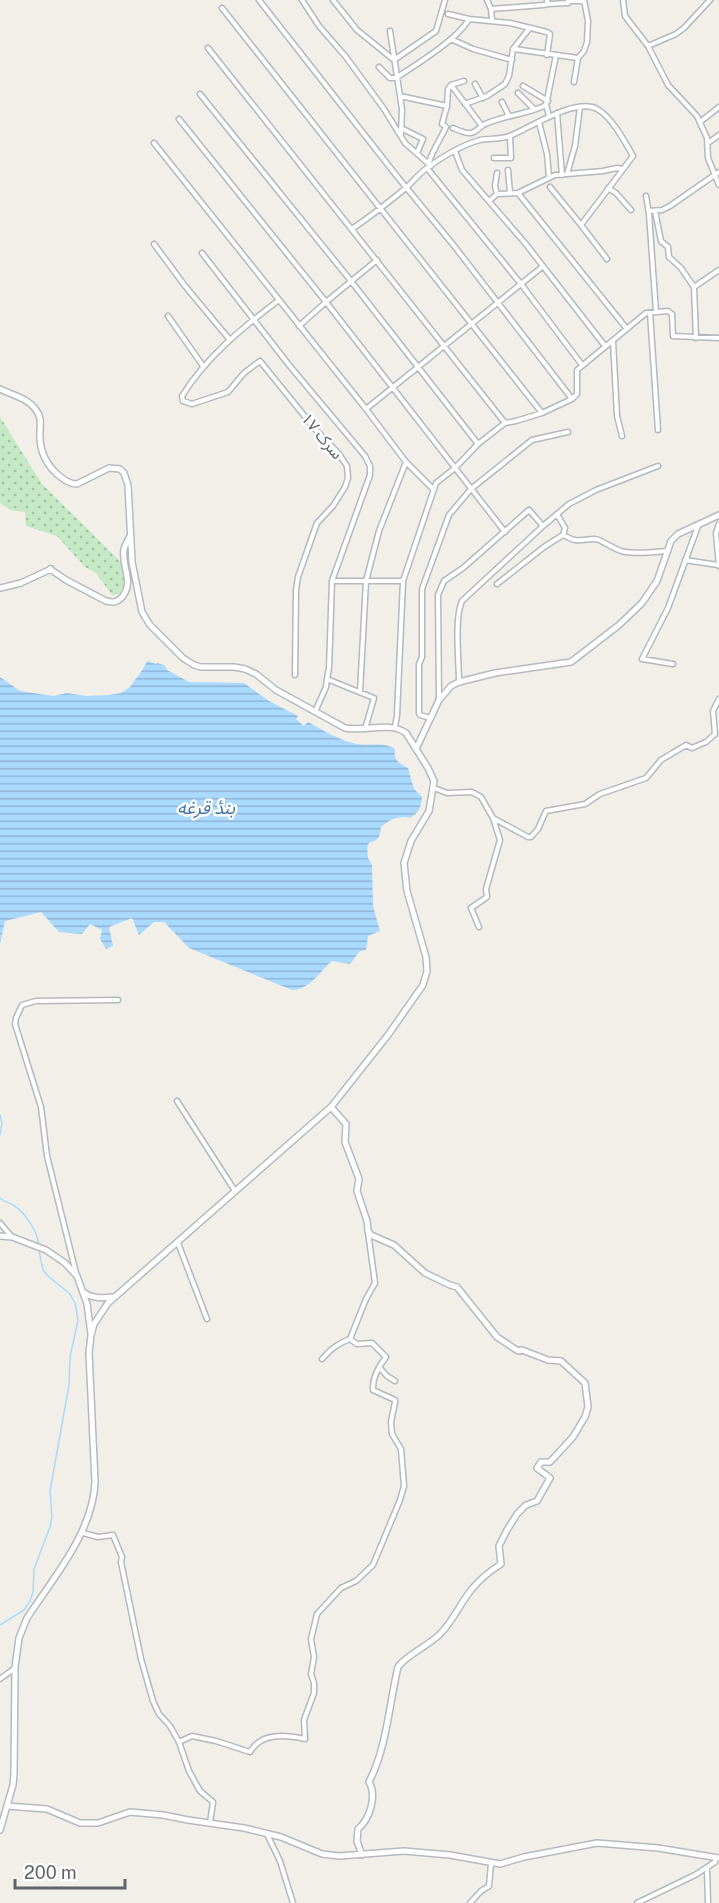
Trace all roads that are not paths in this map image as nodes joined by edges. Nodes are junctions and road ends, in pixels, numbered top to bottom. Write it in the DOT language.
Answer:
graph roads {
  1 [pos="259,0"];
  2 [pos="302,0"];
  3 [pos="333,0"];
  4 [pos="445,0"];
  5 [pos="487,0"];
  6 [pos="584,0"];
  7 [pos="623,0"];
  8 [pos="710,0"];
  9 [pos="547,2"];
  10 [pos="222,8"];
  11 [pos="491,9"];
  12 [pos="448,14"];
  13 [pos="469,19"];
  14 [pos="492,20"];
  15 [pos="529,28"];
  16 [pos="390,31"];
  17 [pos="451,39"];
  18 [pos="648,46"];
  19 [pos="208,48"];
  20 [pos="513,49"];
  21 [pos="547,55"];
  22 [pos="556,56"];
  23 [pos="578,58"];
  24 [pos="394,60"];
  25 [pos="512,60"];
  26 [pos="379,67"];
  27 [pos="396,78"];
  28 [pos="464,81"];
  29 [pos="574,82"];
  30 [pos="475,84"];
  31 [pos="451,85"];
  32 [pos="523,86"];
  33 [pos="518,93"];
  34 [pos="200,94"];
  35 [pos="400,96"];
  36 [pos="483,98"];
  37 [pos="502,102"];
  38 [pos="547,103"];
  39 [pos="465,104"];
  40 [pos="447,106"];
  41 [pos="579,107"];
  42 [pos="719,107"];
  43 [pos="534,109"];
  44 [pos="557,113"];
  45 [pos="509,116"];
  46 [pos="549,116"];
  47 [pos="179,119"];
  48 [pos="539,122"];
  49 [pos="700,122"];
  50 [pos="482,126"];
  51 [pos="401,128"];
  52 [pos="453,128"];
  53 [pos="401,135"];
  54 [pos="719,135"];
  55 [pos="510,136"];
  56 [pos="708,142"];
  57 [pos="154,143"];
  58 [pos="455,151"];
  59 [pos="417,153"];
  60 [pos="494,158"];
  61 [pos="429,165"];
  62 [pos="508,170"];
  63 [pos="624,170"];
  64 [pos="497,173"];
  65 [pos="717,173"];
  66 [pos="564,174"];
  67 [pos="549,177"];
  68 [pos="719,185"];
  69 [pos="406,187"];
  70 [pos="549,187"];
  71 [pos="608,188"];
  72 [pos="518,192"];
  73 [pos="510,193"];
  74 [pos="497,194"];
  75 [pos="646,196"];
  76 [pos="489,201"];
  77 [pos="380,209"];
  78 [pos="631,210"];
  79 [pos="649,211"];
  80 [pos="655,211"];
  81 [pos="581,225"];
  82 [pos="352,230"];
  83 [pos="154,244"];
  84 [pos="202,253"];
  85 [pos="608,259"];
  86 [pos="377,260"];
  87 [pos="542,267"];
  88 [pos="719,270"];
  89 [pos="351,281"];
  90 [pos="521,284"];
  91 [pos="694,287"];
  92 [pos="279,300"];
  93 [pos="326,302"];
  94 [pos="498,302"];
  95 [pos="653,312"];
  96 [pos="168,316"];
  97 [pos="254,320"];
  98 [pos="472,323"];
  99 [pos="299,326"];
  100 [pos="627,329"];
  101 [pos="696,338"];
  102 [pos="719,338"];
  103 [pos="230,340"];
  104 [pos="613,340"];
  105 [pos="445,344"];
  106 [pos="605,346"];
  107 [pos="582,365"];
  108 [pos="203,366"];
  109 [pos="418,366"];
  110 [pos="393,388"];
  111 [pos="0,389"];
  112 [pos="572,399"];
  113 [pos="366,409"];
  114 [pos="542,413"];
  115 [pos="505,423"];
  116 [pos="658,429"];
  117 [pos="568,432"];
  118 [pos="621,436"];
  119 [pos="478,444"];
  120 [pos="406,462"];
  121 [pos="658,466"];
  122 [pos="455,468"];
  123 [pos="471,489"];
  124 [pos="434,491"];
  125 [pos="557,514"];
  126 [pos="719,515"];
  127 [pos="719,524"];
  128 [pos="543,526"];
  129 [pos="698,526"];
  130 [pos="505,532"];
  131 [pos="130,534"];
  132 [pos="563,535"];
  133 [pos="668,551"];
  134 [pos="685,560"];
  135 [pos="719,566"];
  136 [pos="332,581"];
  137 [pos="366,581"];
  138 [pos="403,582"];
  139 [pos="497,584"];
  140 [pos="0,588"];
  141 [pos="673,664"];
  142 [pos="295,675"];
  143 [pos="327,679"];
  144 [pos="459,682"];
  145 [pos="360,692"];
  146 [pos="719,699"];
  147 [pos="439,700"];
  148 [pos="315,712"];
  149 [pos="431,718"];
  150 [pos="395,727"];
  151 [pos="364,730"];
  152 [pos="416,749"];
  153 [pos="434,788"];
  154 [pos="493,818"];
  155 [pos="478,927"];
  156 [pos="118,1000"];
  157 [pos="177,1101"];
  158 [pos="331,1107"];
  159 [pos="236,1191"];
  160 [pos="0,1223"];
  161 [pos="368,1231"];
  162 [pos="0,1236"];
  163 [pos="12,1237"];
  164 [pos="178,1243"];
  165 [pos="77,1275"];
  166 [pos="79,1285"];
  167 [pos="114,1297"];
  168 [pos="207,1319"];
  169 [pos="91,1335"];
  170 [pos="350,1339"];
  171 [pos="322,1359"];
  172 [pos="379,1367"];
  173 [pos="395,1381"];
  174 [pos="82,1533"];
  175 [pos="15,1667"];
  176 [pos="0,1679"];
  177 [pos="179,1742"];
  178 [pos="7,1806"];
  179 [pos="2,1815"];
  180 [pos="210,1823"];
  181 [pos="0,1830"];
  182 [pos="267,1834"];
  183 [pos="362,1855"];
  184 [pos="717,1858"];
  185 [pos="491,1864"];
  186 [pos="707,1867"];
  187 [pos="292,1903"];
  188 [pos="470,1903"];
  189 [pos="637,1903"];
  190 [pos="708,1903"];
  1 -- 69 [label="street"];
  2 -- 53 [label="street"];
  3 -- 24 [label="street"];
  4 -- 24 [label="street"];
  5 -- 11 [label="street"];
  6 -- 9 [label="street"];
  6 -- 23 [label="street"];
  7 -- 18 [label="street"];
  8 -- 18 [label="street"];
  9 -- 11 [label="street"];
  10 -- 77 [label="street"];
  11 -- 14 [label="street"];
  12 -- 13 [label="street"];
  13 -- 14 [label="street"];
  13 -- 17 [label="street"];
  14 -- 15 [label="street"];
  15 -- 20 [label="street"];
  15 -- 21 [label="street"];
  16 -- 24 [label="street"];
  17 -- 25 [label="street"];
  17 -- 27 [label="street"];
  18 -- 49 [label="street"];
  19 -- 82 [label="street"];
  20 -- 21 [label="street"];
  20 -- 25 [label="street"];
  21 -- 22 [label="street"];
  22 -- 23 [label="street"];
  22 -- 38 [label="street"];
  23 -- 29 [label="street"];
  24 -- 27 [label="street"];
  25 -- 36 [label="street"];
  26 -- 27 [label="street"];
  27 -- 35 [label="street"];
  28 -- 31 [label="street"];
  30 -- 36 [label="street"];
  31 -- 39 [label="street"];
  31 -- 40 [label="street"];
  32 -- 38 [label="street"];
  33 -- 43 [label="street"];
  34 -- 89 [label="street"];
  35 -- 40 [label="street"];
  35 -- 51 [label="street"];
  36 -- 39 [label="street"];
  37 -- 45 [label="street"];
  38 -- 43 [label="street"];
  38 -- 46 [label="street"];
  39 -- 50 [label="street"];
  40 -- 61 [label="street"];
  41 -- 44 [label="street"];
  41 -- 63 [label="street"];
  41 -- 66 [label="street"];
  42 -- 49 [label="street"];
  43 -- 45 [label="street"];
  44 -- 46 [label="street"];
  44 -- 66 [label="street"];
  45 -- 50 [label="street"];
  46 -- 48 [label="street"];
  47 -- 93 [label="street"];
  48 -- 55 [label="street"];
  48 -- 67 [label="street"];
  49 -- 56 [label="street"];
  50 -- 52 [label="street"];
  51 -- 53 [label="street"];
  51 -- 59 [label="street"];
  53 -- 59 [label="street"];
  54 -- 56 [label="street"];
  55 -- 58 [label="street"];
  55 -- 60 [label="street"];
  56 -- 65 [label="street"];
  57 -- 92 [label="street"];
  58 -- 61 [label="street"];
  58 -- 76 [label="street"];
  59 -- 61 [label="street"];
  61 -- 69 [label="street"];
  61 -- 90 [label="street"];
  62 -- 73 [label="street"];
  63 -- 66 [label="street"];
  63 -- 71 [label="street"];
  64 -- 74 [label="street"];
  65 -- 68 [label="street"];
  65 -- 80 [label="street"];
  66 -- 67 [label="street"];
  67 -- 72 [label="street"];
  69 -- 77 [label="street"];
  69 -- 94 [label="street"];
  70 -- 81 [label="street"];
  71 -- 78 [label="street"];
  71 -- 81 [label="street"];
  72 -- 73 [label="street"];
  72 -- 100 [label="street"];
  73 -- 74 [label="street"];
  74 -- 76 [label="street"];
  75 -- 79 [label="street"];
  76 -- 87 [label="street"];
  77 -- 82 [label="street"];
  77 -- 98 [label="street"];
  79 -- 80 [label="street"];
  79 -- 95 [label="street"];
  80 -- 91 [label="street"];
  81 -- 85 [label="street"];
  82 -- 86 [label="street"];
  83 -- 103 [label="street"];
  84 -- 97 [label="street"];
  86 -- 89 [label="street"];
  86 -- 105 [label="street"];
  87 -- 90 [label="street"];
  87 -- 106 [label="street"];
  88 -- 91 [label="street"];
  89 -- 93 [label="street"];
  89 -- 109 [label="street"];
  90 -- 94 [label="street"];
  90 -- 107 [label="street"];
  91 -- 101 [label="street"];
  92 -- 97 [label="street"];
  92 -- 99 [label="street"];
  93 -- 99 [label="street"];
  93 -- 110 [label="street"];
  94 -- 98 [label="street"];
  94 -- 112 [label="street"];
  95 -- 100 [label="street"];
  95 -- 101 [label="street"];
  95 -- 116 [label="street"];
  96 -- 108 [label="street"];
  97 -- 103 [label="street"];
  97 -- 136 [label="street"];
  98 -- 105 [label="street"];
  98 -- 114 [label="street"];
  99 -- 113 [label="street"];
  100 -- 104 [label="street"];
  101 -- 102 [label="street"];
  103 -- 108 [label="street"];
  104 -- 106 [label="street"];
  104 -- 118 [label="street"];
  105 -- 109 [label="street"];
  105 -- 115 [label="street"];
  106 -- 107 [label="street"];
  107 -- 112 [label="street"];
  108 -- 142 [label="street, سرک ۱۷"];
  109 -- 110 [label="street"];
  109 -- 119 [label="street"];
  110 -- 113 [label="street"];
  110 -- 122 [label="street"];
  111 -- 131 [label="main road"];
  112 -- 114 [label="street"];
  113 -- 120 [label="street"];
  114 -- 115 [label="street"];
  115 -- 119 [label="street"];
  117 -- 123 [label="street"];
  119 -- 122 [label="street"];
  120 -- 124 [label="street"];
  120 -- 137 [label="street"];
  121 -- 125 [label="street"];
  122 -- 123 [label="street"];
  122 -- 124 [label="street"];
  123 -- 130 [label="street"];
  123 -- 149 [label="street"];
  124 -- 138 [label="street"];
  125 -- 128 [label="street"];
  125 -- 132 [label="street"];
  126 -- 129 [label="main road"];
  127 -- 135 [label="street"];
  128 -- 130 [label="street"];
  128 -- 144 [label="street"];
  129 -- 133 [label="main road"];
  129 -- 134 [label="street"];
  130 -- 147 [label="street"];
  131 -- 140 [label="main road"];
  131 -- 148 [label="main road"];
  132 -- 133 [label="street"];
  132 -- 139 [label="street"];
  133 -- 144 [label="main road"];
  134 -- 135 [label="street"];
  134 -- 141 [label="street"];
  136 -- 137 [label="street"];
  136 -- 143 [label="street"];
  137 -- 138 [label="street"];
  137 -- 145 [label="street"];
  138 -- 150 [label="street"];
  143 -- 145 [label="street"];
  143 -- 148 [label="street"];
  144 -- 147 [label="main road"];
  145 -- 151 [label="street"];
  146 -- 154 [label="street"];
  147 -- 149 [label="main road"];
  148 -- 151 [label="main road"];
  149 -- 152 [label="main road"];
  150 -- 151 [label="main road"];
  150 -- 152 [label="main road"];
  152 -- 153 [label="main road"];
  153 -- 154 [label="street"];
  153 -- 158 [label="main road"];
  154 -- 155 [label="street"];
  156 -- 165 [label="street"];
  157 -- 159 [label="street"];
  158 -- 159 [label="main road"];
  158 -- 161 [label="main road"];
  159 -- 164 [label="main road"];
  160 -- 163 [label="street"];
  161 -- 170 [label="street"];
  161 -- 183 [label="main road"];
  162 -- 163 [label="main road"];
  163 -- 165 [label="main road"];
  164 -- 167 [label="main road"];
  164 -- 168 [label="street"];
  165 -- 166 [label="main road"];
  166 -- 167 [label="main road"];
  166 -- 169 [label="main road"];
  167 -- 169 [label="main road"];
  169 -- 174 [label="main road"];
  170 -- 171 [label="street"];
  170 -- 172 [label="street"];
  172 -- 173 [label="street"];
  172 -- 177 [label="street"];
  174 -- 175 [label="main road"];
  174 -- 177 [label="street"];
  175 -- 176 [label="street"];
  175 -- 178 [label="main road"];
  177 -- 180 [label="street"];
  178 -- 179 [label="main road"];
  178 -- 180 [label="main road"];
  179 -- 181 [label="main road"];
  180 -- 182 [label="main road"];
  182 -- 183 [label="main road"];
  182 -- 187 [label="street"];
  183 -- 185 [label="main road"];
  184 -- 185 [label="main road"];
  184 -- 186 [label="street"];
  185 -- 188 [label="street"];
  186 -- 189 [label="street"];
  186 -- 190 [label="street"];
}
